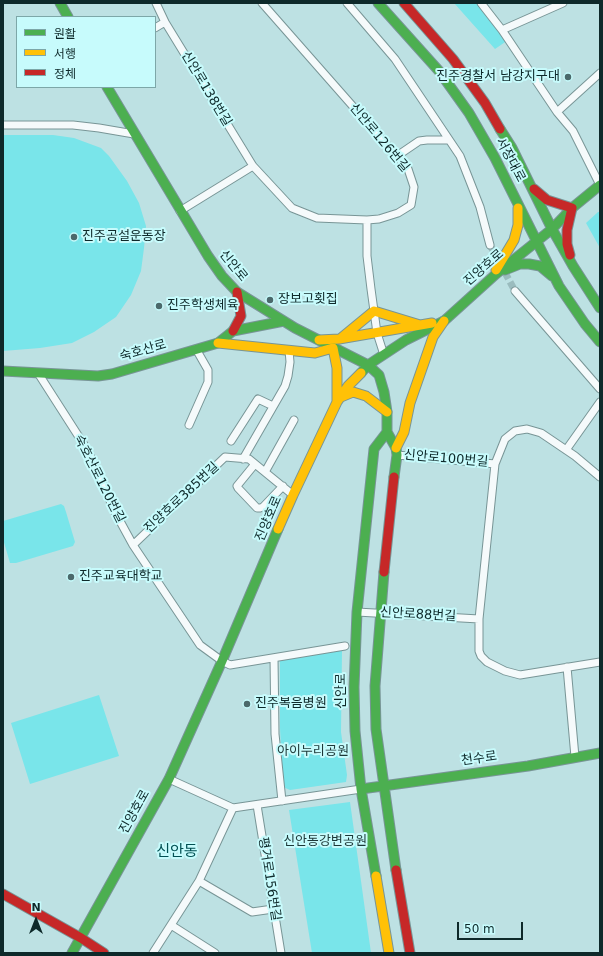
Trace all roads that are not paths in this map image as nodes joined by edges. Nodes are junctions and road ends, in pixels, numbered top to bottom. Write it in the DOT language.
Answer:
graph roads {
  1 [pos="60,3"];
  2 [pos="156,3"];
  3 [pos="262,3"];
  4 [pos="347,3"];
  5 [pos="378,3"];
  6 [pos="404,3"];
  7 [pos="481,3"];
  8 [pos="562,3"];
  9 [pos="67,16"];
  10 [pos="165,22"];
  11 [pos="156,27"];
  12 [pos="502,30"];
  13 [pos="600,73"];
  14 [pos="108,88"];
  15 [pos="557,112"];
  16 [pos="3,125"];
  17 [pos="134,134"];
  18 [pos="449,140"];
  19 [pos="397,156"];
  20 [pos="253,166"];
  21 [pos="600,185"];
  22 [pos="531,186"];
  23 [pos="518,206"];
  24 [pos="572,208"];
  25 [pos="180,211"];
  26 [pos="367,220"];
  27 [pos="552,229"];
  28 [pos="537,241"];
  29 [pos="490,245"];
  30 [pos="573,266"];
  31 [pos="493,276"];
  32 [pos="555,277"];
  33 [pos="516,291"];
  34 [pos="237,292"];
  35 [pos="600,308"];
  36 [pos="374,310"];
  37 [pos="284,321"];
  38 [pos="444,321"];
  39 [pos="422,325"];
  40 [pos="233,331"];
  41 [pos="377,333"];
  42 [pos="340,339"];
  43 [pos="319,340"];
  44 [pos="600,342"];
  45 [pos="218,343"];
  46 [pos="333,348"];
  47 [pos="196,349"];
  48 [pos="288,350"];
  49 [pos="384,355"];
  50 [pos="368,365"];
  51 [pos="3,371"];
  52 [pos="38,373"];
  53 [pos="600,389"];
  54 [pos="339,400"];
  55 [pos="600,402"];
  56 [pos="273,406"];
  57 [pos="387,412"];
  58 [pos="294,420"];
  59 [pos="189,425"];
  60 [pos="387,432"];
  61 [pos="231,441"];
  62 [pos="566,450"];
  63 [pos="396,451"];
  64 [pos="243,459"];
  65 [pos="255,464"];
  66 [pos="495,464"];
  67 [pos="265,472"];
  68 [pos="600,477"];
  69 [pos="283,486"];
  70 [pos="294,496"];
  71 [pos="133,545"];
  72 [pos="357,612"];
  73 [pos="380,613"];
  74 [pos="479,619"];
  75 [pos="345,646"];
  76 [pos="274,658"];
  77 [pos="222,661"];
  78 [pos="600,662"];
  79 [pos="567,667"];
  80 [pos="600,753"];
  81 [pos="575,757"];
  82 [pos="168,779"];
  83 [pos="383,786"];
  84 [pos="361,789"];
  85 [pos="282,801"];
  86 [pos="257,805"];
  87 [pos="233,808"];
  88 [pos="199,881"];
  89 [pos="3,894"];
  90 [pos="273,909"];
  91 [pos="171,925"];
  92 [pos="81,938"];
  93 [pos="72,953"];
  94 [pos="104,953"];
  95 [pos="153,953"];
  96 [pos="215,953"];
  97 [pos="280,953"];
  98 [pos="388,953"];
  99 [pos="410,953"];
  1 -- 9 [label="street"];
  2 -- 10 [label="street, 신안로138번길"];
  3 -- 19 [label="street, 신안로126번길"];
  4 -- 18 [label="street, 진양호로"];
  5 -- 23 [label="street, 서장대로"];
  6 -- 22 [label="street, 서장대로"];
  7 -- 12 [label="street"];
  8 -- 12 [label="street"];
  10 -- 11 [label="street"];
  10 -- 20 [label="street, 신안로138번길"];
  12 -- 15 [label="street"];
  13 -- 15 [label="street"];
  14 -- 17 [label="street, 신안로"];
  15 -- 21 [label="street"];
  16 -- 17 [label="street"];
  17 -- 25 [label="street, 신안로"];
  18 -- 19 [label="street"];
  18 -- 29 [label="street, 진양호로"];
  19 -- 26 [label="street, 신안로126번길"];
  20 -- 25 [label="street"];
  20 -- 26 [label="street, 신안로126번길"];
  21 -- 24 [label="street, 진양호로"];
  22 -- 24 [label="street"];
  22 -- 27 [label="street, 서장대로"];
  23 -- 28 [label="street, 서장대로"];
  23 -- 31 [label="street"];
  24 -- 27 [label="street, 진양호로"];
  24 -- 30 [label="street"];
  25 -- 34 [label="street, 신안로"];
  26 -- 36 [label="street"];
  27 -- 28 [label="street, 진양호로"];
  27 -- 30 [label="street, 서장대로"];
  28 -- 31 [label="street, 진양호로"];
  28 -- 32 [label="street, 서장대로"];
  30 -- 35 [label="street, 서장대로"];
  31 -- 32 [label="street"];
  31 -- 38 [label="street, 진양호로"];
  32 -- 44 [label="street, 서장대로"];
  33 -- 53 [label="street"];
  34 -- 37 [label="street, 신안로"];
  34 -- 40 [label="street"];
  36 -- 39 [label="street"];
  36 -- 41 [label="street"];
  36 -- 42 [label="street"];
  37 -- 40 [label="street, 숙호산로"];
  37 -- 43 [label="street, 신안로"];
  38 -- 39 [label="street"];
  38 -- 49 [label="street, 진양호로"];
  38 -- 63 [label="street"];
  39 -- 41 [label="street"];
  40 -- 45 [label="street, 숙호산로"];
  41 -- 42 [label="street"];
  41 -- 49 [label="street"];
  42 -- 43 [label="street"];
  43 -- 46 [label="street, 신안로"];
  45 -- 47 [label="street, 숙호산로"];
  45 -- 48 [label="street"];
  46 -- 48 [label="street"];
  46 -- 50 [label="street, 신안로"];
  46 -- 54 [label="street"];
  47 -- 52 [label="street, 숙호산로"];
  47 -- 59 [label="street"];
  48 -- 56 [label="street"];
  49 -- 50 [label="street, 진양호로"];
  50 -- 54 [label="street, 진양호로"];
  50 -- 57 [label="street, 신안로"];
  51 -- 52 [label="street, 숙호산로"];
  52 -- 71 [label="street, 숙호산로120번길"];
  54 -- 57 [label="street"];
  54 -- 70 [label="street, 진양호로"];
  55 -- 62 [label="street"];
  56 -- 61 [label="street"];
  56 -- 64 [label="street"];
  57 -- 60 [label="street, 신안로"];
  58 -- 67 [label="street"];
  60 -- 63 [label="street, 신안로"];
  60 -- 72 [label="street, 신안로"];
  62 -- 66 [label="street, 신안로100번길"];
  62 -- 68 [label="street, 신안로100번길"];
  63 -- 66 [label="street, 신안로100번길"];
  63 -- 73 [label="street"];
  64 -- 65 [label="street, 진양호로385번길"];
  64 -- 71 [label="street, 진양호로385번길"];
  65 -- 67 [label="street, 진양호로385번길"];
  65 -- 69 [label="street"];
  66 -- 74 [label="street, 신안로100번길"];
  67 -- 69 [label="street, 진양호로385번길"];
  69 -- 70 [label="street, 진양호로385번길"];
  70 -- 77 [label="street, 진양호로"];
  71 -- 77 [label="street, 숙호산로120번길"];
  72 -- 73 [label="street, 신안로88번길"];
  72 -- 84 [label="street, 신안로"];
  73 -- 74 [label="street, 신안로88번길"];
  73 -- 83 [label="street"];
  74 -- 79 [label="street"];
  75 -- 76 [label="street"];
  76 -- 77 [label="street"];
  76 -- 85 [label="street"];
  77 -- 82 [label="street, 진양호로"];
  78 -- 79 [label="street"];
  79 -- 81 [label="street"];
  80 -- 81 [label="street, 천수로"];
  81 -- 83 [label="street, 천수로"];
  82 -- 87 [label="street"];
  82 -- 92 [label="street, 진양호로"];
  83 -- 84 [label="street, 천수로"];
  83 -- 99 [label="street"];
  84 -- 85 [label="street"];
  84 -- 98 [label="street, 신안로"];
  85 -- 86 [label="street"];
  86 -- 87 [label="street"];
  86 -- 90 [label="street, 평거로156번길"];
  87 -- 88 [label="street"];
  88 -- 90 [label="street"];
  88 -- 91 [label="street"];
  89 -- 92 [label="street"];
  90 -- 97 [label="street, 평거로156번길"];
  91 -- 95 [label="street"];
  91 -- 96 [label="street"];
  92 -- 93 [label="street, 진양호로"];
  92 -- 94 [label="street"];
}
